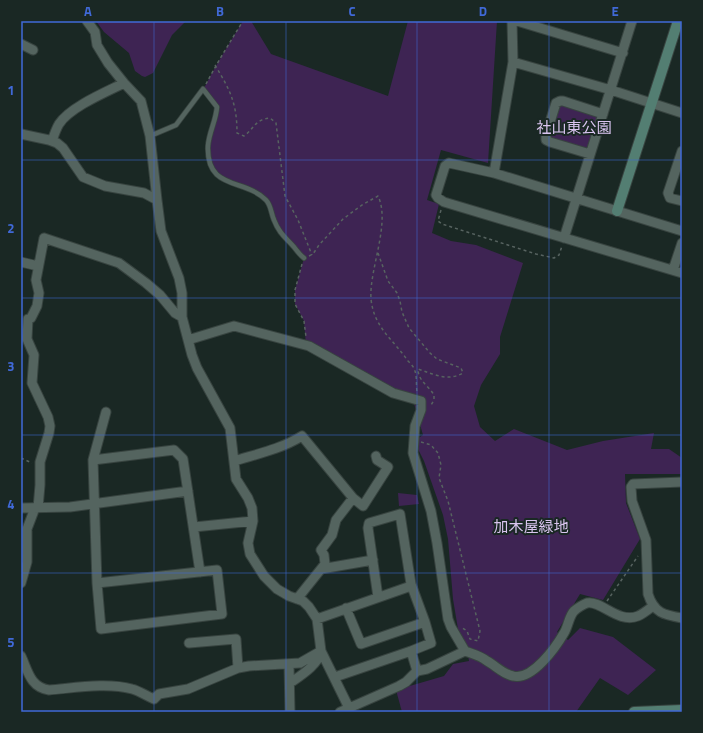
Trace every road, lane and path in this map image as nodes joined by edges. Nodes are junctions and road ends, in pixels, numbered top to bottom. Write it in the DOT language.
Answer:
graph roads {
  1 [pos="87,21"];
  2 [pos="242,21"];
  3 [pos="512,21"];
  4 [pos="517,21"];
  5 [pos="632,21"];
  6 [pos="678,21"];
  7 [pos="21,44"];
  8 [pos="33,50"];
  9 [pos="622,53"];
  10 [pos="513,62"];
  11 [pos="215,65"];
  12 [pos="124,83"];
  13 [pos="203,90"];
  14 [pos="611,90"];
  15 [pos="651,104"];
  16 [pos="682,113"];
  17 [pos="603,114"];
  18 [pos="21,134"];
  19 [pos="150,136"];
  20 [pos="52,141"];
  21 [pos="590,154"];
  22 [pos="681,155"];
  23 [pos="494,174"];
  24 [pos="577,198"];
  25 [pos="157,200"];
  26 [pos="444,202"];
  27 [pos="682,202"];
  28 [pos="618,210"];
  29 [pos="682,231"];
  30 [pos="564,238"];
  31 [pos="682,243"];
  32 [pos="378,250"];
  33 [pos="312,255"];
  34 [pos="304,258"];
  35 [pos="21,262"];
  36 [pos="38,266"];
  37 [pos="677,272"];
  38 [pos="182,317"];
  39 [pos="24,318"];
  40 [pos="188,340"];
  41 [pos="306,345"];
  42 [pos="421,401"];
  43 [pos="427,411"];
  44 [pos="106,412"];
  45 [pos="414,440"];
  46 [pos="376,456"];
  47 [pos="21,458"];
  48 [pos="93,460"];
  49 [pos="234,461"];
  50 [pos="40,464"];
  51 [pos="682,482"];
  52 [pos="188,491"];
  53 [pos="353,498"];
  54 [pos="94,503"];
  55 [pos="21,508"];
  56 [pos="36,508"];
  57 [pos="253,521"];
  58 [pos="194,527"];
  59 [pos="646,547"];
  60 [pos="373,560"];
  61 [pos="321,569"];
  62 [pos="200,572"];
  63 [pos="21,583"];
  64 [pos="98,583"];
  65 [pos="411,586"];
  66 [pos="378,597"];
  67 [pos="297,599"];
  68 [pos="653,606"];
  69 [pos="346,608"];
  70 [pos="602,608"];
  71 [pos="682,618"];
  72 [pos="317,619"];
  73 [pos="425,622"];
  74 [pos="451,628"];
  75 [pos="189,642"];
  76 [pos="321,651"];
  77 [pos="411,651"];
  78 [pos="465,651"];
  79 [pos="21,656"];
  80 [pos="289,664"];
  81 [pos="238,668"];
  82 [pos="417,671"];
  83 [pos="335,677"];
  84 [pos="293,681"];
  85 [pos="344,710"];
  86 [pos="682,710"];
  87 [pos="290,712"];
  88 [pos="634,712"];
  1 -- 12 [label="street"];
  2 -- 11 [label="path"];
  3 -- 10 [label="street"];
  4 -- 9 [label="street"];
  5 -- 9 [label="street"];
  6 -- 15 [label="street"];
  7 -- 8 [label="street"];
  9 -- 14 [label="street"];
  10 -- 14 [label="street"];
  10 -- 23 [label="street"];
  11 -- 13 [label="path"];
  11 -- 33 [label="path"];
  12 -- 19 [label="street"];
  12 -- 20 [label="street"];
  13 -- 19 [label="lane"];
  13 -- 34 [label="lane"];
  14 -- 15 [label="street"];
  14 -- 17 [label="street"];
  15 -- 16 [label="street"];
  15 -- 28 [label="street"];
  17 -- 21 [label="street"];
  17 -- 21 [label="street"];
  18 -- 20 [label="street"];
  19 -- 25 [label="street"];
  20 -- 25 [label="street"];
  21 -- 24 [label="street"];
  22 -- 27 [label="street"];
  23 -- 24 [label="street"];
  23 -- 26 [label="street"];
  24 -- 28 [label="street"];
  24 -- 30 [label="street"];
  25 -- 38 [label="street"];
  26 -- 30 [label="street"];
  26 -- 30 [label="path"];
  28 -- 29 [label="street"];
  30 -- 37 [label="street"];
  31 -- 37 [label="street"];
  32 -- 33 [label="path"];
  32 -- 42 [label="path"];
  32 -- 43 [label="path"];
  33 -- 34 [label="path"];
  34 -- 41 [label="path"];
  35 -- 36 [label="street"];
  36 -- 38 [label="street"];
  36 -- 39 [label="street"];
  38 -- 40 [label="street"];
  39 -- 50 [label="street"];
  40 -- 41 [label="street"];
  40 -- 49 [label="street"];
  41 -- 42 [label="street"];
  42 -- 45 [label="street"];
  44 -- 48 [label="street"];
  45 -- 74 [label="street"];
  45 -- 74 [label="path"];
  46 -- 53 [label="street"];
  47 -- 50 [label="path"];
  48 -- 52 [label="street"];
  48 -- 54 [label="street"];
  49 -- 53 [label="street"];
  49 -- 57 [label="street"];
  50 -- 56 [label="street"];
  51 -- 59 [label="street"];
  52 -- 54 [label="street"];
  52 -- 58 [label="street"];
  53 -- 61 [label="street"];
  54 -- 56 [label="street"];
  54 -- 64 [label="street"];
  55 -- 56 [label="street"];
  56 -- 63 [label="street"];
  57 -- 58 [label="street"];
  57 -- 67 [label="street"];
  58 -- 62 [label="street"];
  59 -- 68 [label="street"];
  59 -- 70 [label="path"];
  60 -- 61 [label="street"];
  60 -- 65 [label="street"];
  60 -- 66 [label="street"];
  61 -- 67 [label="street"];
  62 -- 64 [label="street"];
  62 -- 64 [label="street"];
  65 -- 66 [label="street"];
  65 -- 73 [label="street"];
  66 -- 69 [label="street"];
  67 -- 72 [label="street"];
  68 -- 70 [label="street"];
  68 -- 71 [label="street"];
  69 -- 72 [label="street"];
  69 -- 73 [label="street"];
  70 -- 78 [label="street"];
  72 -- 76 [label="street"];
  73 -- 77 [label="street"];
  74 -- 78 [label="street"];
  75 -- 81 [label="street"];
  76 -- 80 [label="street"];
  76 -- 83 [label="street"];
  76 -- 84 [label="street"];
  77 -- 82 [label="street"];
  77 -- 83 [label="street"];
  78 -- 82 [label="street"];
  79 -- 81 [label="street"];
  80 -- 81 [label="street"];
  80 -- 87 [label="street"];
  82 -- 85 [label="street"];
  83 -- 85 [label="street"];
  86 -- 88 [label="street"];
}
